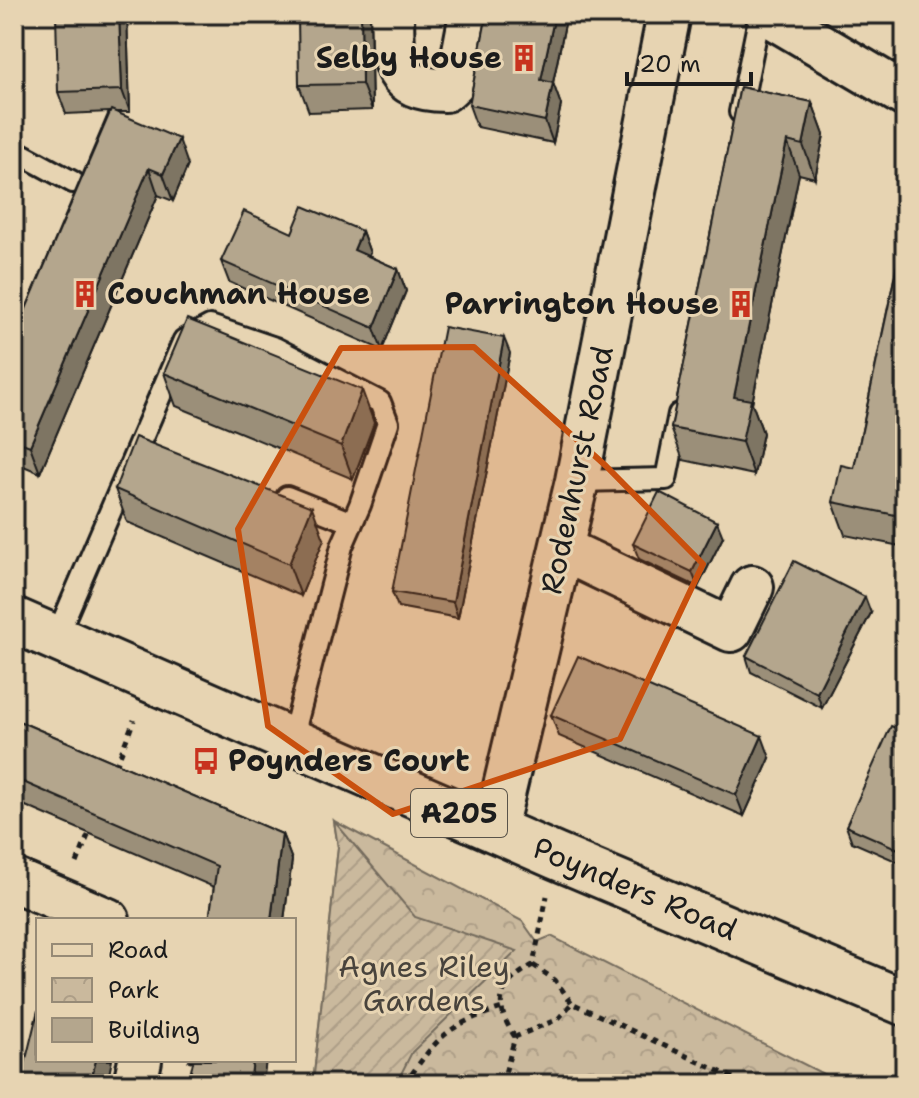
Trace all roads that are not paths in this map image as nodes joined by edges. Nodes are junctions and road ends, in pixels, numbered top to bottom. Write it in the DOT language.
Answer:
graph roads {
  1 [pos="392,14"];
  2 [pos="471,14"];
  3 [pos="669,14"];
  4 [pos="760,14"];
  5 [pos="767,14"];
  6 [pos="905,95"];
  7 [pos="735,138"];
  8 [pos="14,150"];
  9 [pos="73,182"];
  10 [pos="685,386"];
  11 [pos="577,481"];
  12 [pos="268,490"];
  13 [pos="352,523"];
  14 [pos="562,549"];
  15 [pos="752,587"];
  16 [pos="14,620"];
  17 [pos="56,638"];
  18 [pos="292,740"];
  19 [pos="495,829"];
  20 [pos="14,880"];
  21 [pos="103,918"];
  22 [pos="905,1003"];
  23 [pos="140,1062"];
  24 [pos="135,1084"];
  1 -- 2 [label="street"];
  3 -- 11 [label="street, Rodenhurst Road"];
  4 -- 7 [label="lane"];
  5 -- 6 [label="street"];
  8 -- 9 [label="lane"];
  10 -- 11 [label="lane"];
  11 -- 14 [label="street, Rodenhurst Road"];
  12 -- 13 [label="lane"];
  13 -- 17 [label="lane"];
  13 -- 18 [label="lane"];
  14 -- 15 [label="street"];
  14 -- 19 [label="street, Rodenhurst Road"];
  16 -- 17 [label="highway, Poynders Road / A205"];
  17 -- 18 [label="highway, Poynders Road / A205"];
  18 -- 19 [label="highway, Poynders Road / A205"];
  19 -- 22 [label="highway, Poynders Road / A205"];
  20 -- 21 [label="street"];
  23 -- 24 [label="street"];
}
